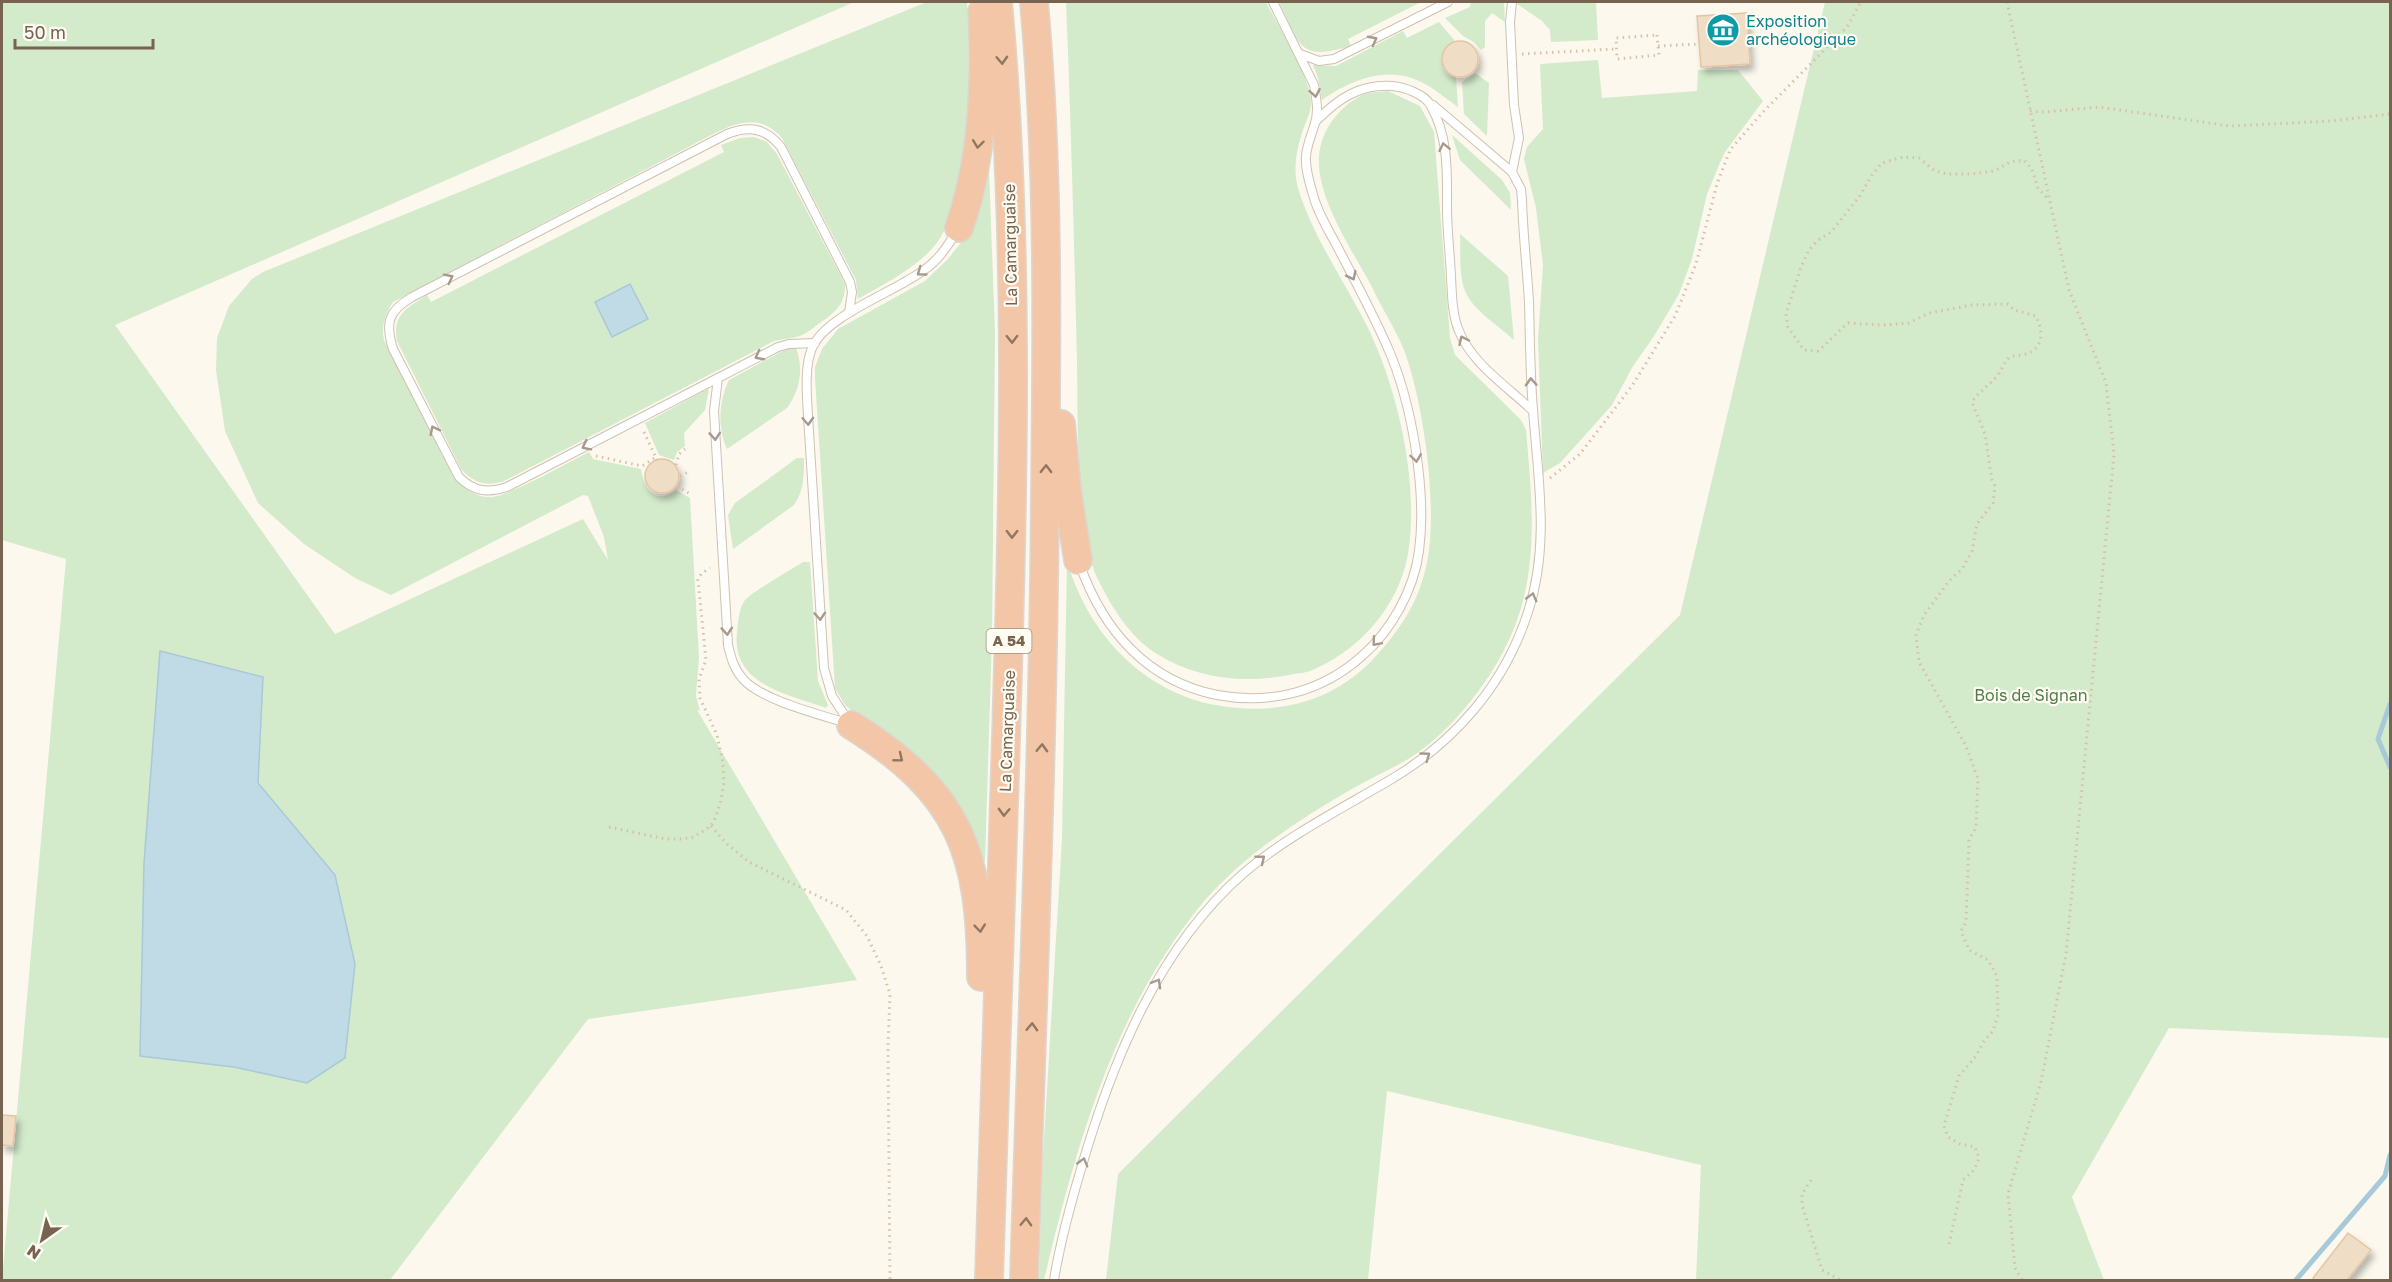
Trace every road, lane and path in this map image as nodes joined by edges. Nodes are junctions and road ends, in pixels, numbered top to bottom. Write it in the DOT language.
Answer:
graph roads {
  1 [pos="981,2"];
  2 [pos="998,2"];
  3 [pos="1034,2"];
  4 [pos="1273,2"];
  5 [pos="1448,2"];
  6 [pos="1512,2"];
  7 [pos="1861,2"];
  8 [pos="2007,2"];
  9 [pos="1700,44"];
  10 [pos="1658,46"];
  11 [pos="1616,48"];
  12 [pos="1299,54"];
  13 [pos="1512,55"];
  14 [pos="1431,104"];
  15 [pos="2030,111"];
  16 [pos="2391,114"];
  17 [pos="1316,121"];
  18 [pos="1512,172"];
  19 [pos="2049,200"];
  20 [pos="958,228"];
  21 [pos="1047,258"];
  22 [pos="849,313"];
  23 [pos="815,343"];
  24 [pos="718,378"];
  25 [pos="1533,411"];
  26 [pos="636,419"];
  27 [pos="588,445"];
  28 [pos="685,449"];
  29 [pos="676,465"];
  30 [pos="688,472"];
  31 [pos="680,476"];
  32 [pos="677,486"];
  33 [pos="1540,487"];
  34 [pos="690,494"];
  35 [pos="1078,560"];
  36 [pos="723,561"];
  37 [pos="851,725"];
  38 [pos="711,826"];
  39 [pos="609,827"];
  40 [pos="1811,1180"];
  41 [pos="1949,1244"];
  42 [pos="890,1281"];
  43 [pos="984,1281"];
  44 [pos="989,1281"];
  45 [pos="1024,1281"];
  46 [pos="1054,1281"];
  47 [pos="1840,1281"];
  48 [pos="2022,1281"];
  1 -- 20 [label="highway, one-way"];
  2 -- 44 [label="highway, La Camarguaise / A 54, one-way"];
  3 -- 21 [label="highway, A 54"];
  4 -- 12 [label="lane"];
  12 -- 5 [label="lane, one-way"];
  6 -- 13 [label="lane"];
  7 -- 33 [label="path"];
  8 -- 15 [label="path"];
  9 -- 10 [label="path"];
  10 -- 11 [label="path"];
  10 -- 11 [label="path"];
  11 -- 13 [label="path"];
  12 -- 17 [label="lane, one-way"];
  13 -- 18 [label="lane"];
  14 -- 17 [label="lane"];
  14 -- 18 [label="lane"];
  25 -- 14 [label="lane, one-way"];
  15 -- 16 [label="path"];
  15 -- 19 [label="path"];
  17 -- 35 [label="lane, one-way"];
  25 -- 18 [label="lane, one-way"];
  19 -- 41 [label="path"];
  19 -- 48 [label="path"];
  20 -- 22 [label="lane, one-way"];
  21 -- 35 [label="highway"];
  45 -- 21 [label="highway, A 54, one-way"];
  22 -- 23 [label="lane"];
  27 -- 22 [label="lane, one-way"];
  23 -- 24 [label="lane, one-way"];
  23 -- 37 [label="lane, one-way"];
  24 -- 26 [label="lane"];
  24 -- 36 [label="lane, one-way"];
  25 -- 33 [label="lane"];
  26 -- 27 [label="lane"];
  26 -- 27 [label="path"];
  28 -- 29 [label="path"];
  30 -- 31 [label="path"];
  32 -- 34 [label="path"];
  46 -- 33 [label="lane, one-way"];
  36 -- 37 [label="lane, one-way"];
  36 -- 38 [label="path"];
  37 -- 43 [label="highway, one-way"];
  38 -- 39 [label="path"];
  38 -- 42 [label="path"];
  40 -- 47 [label="path"];
}
